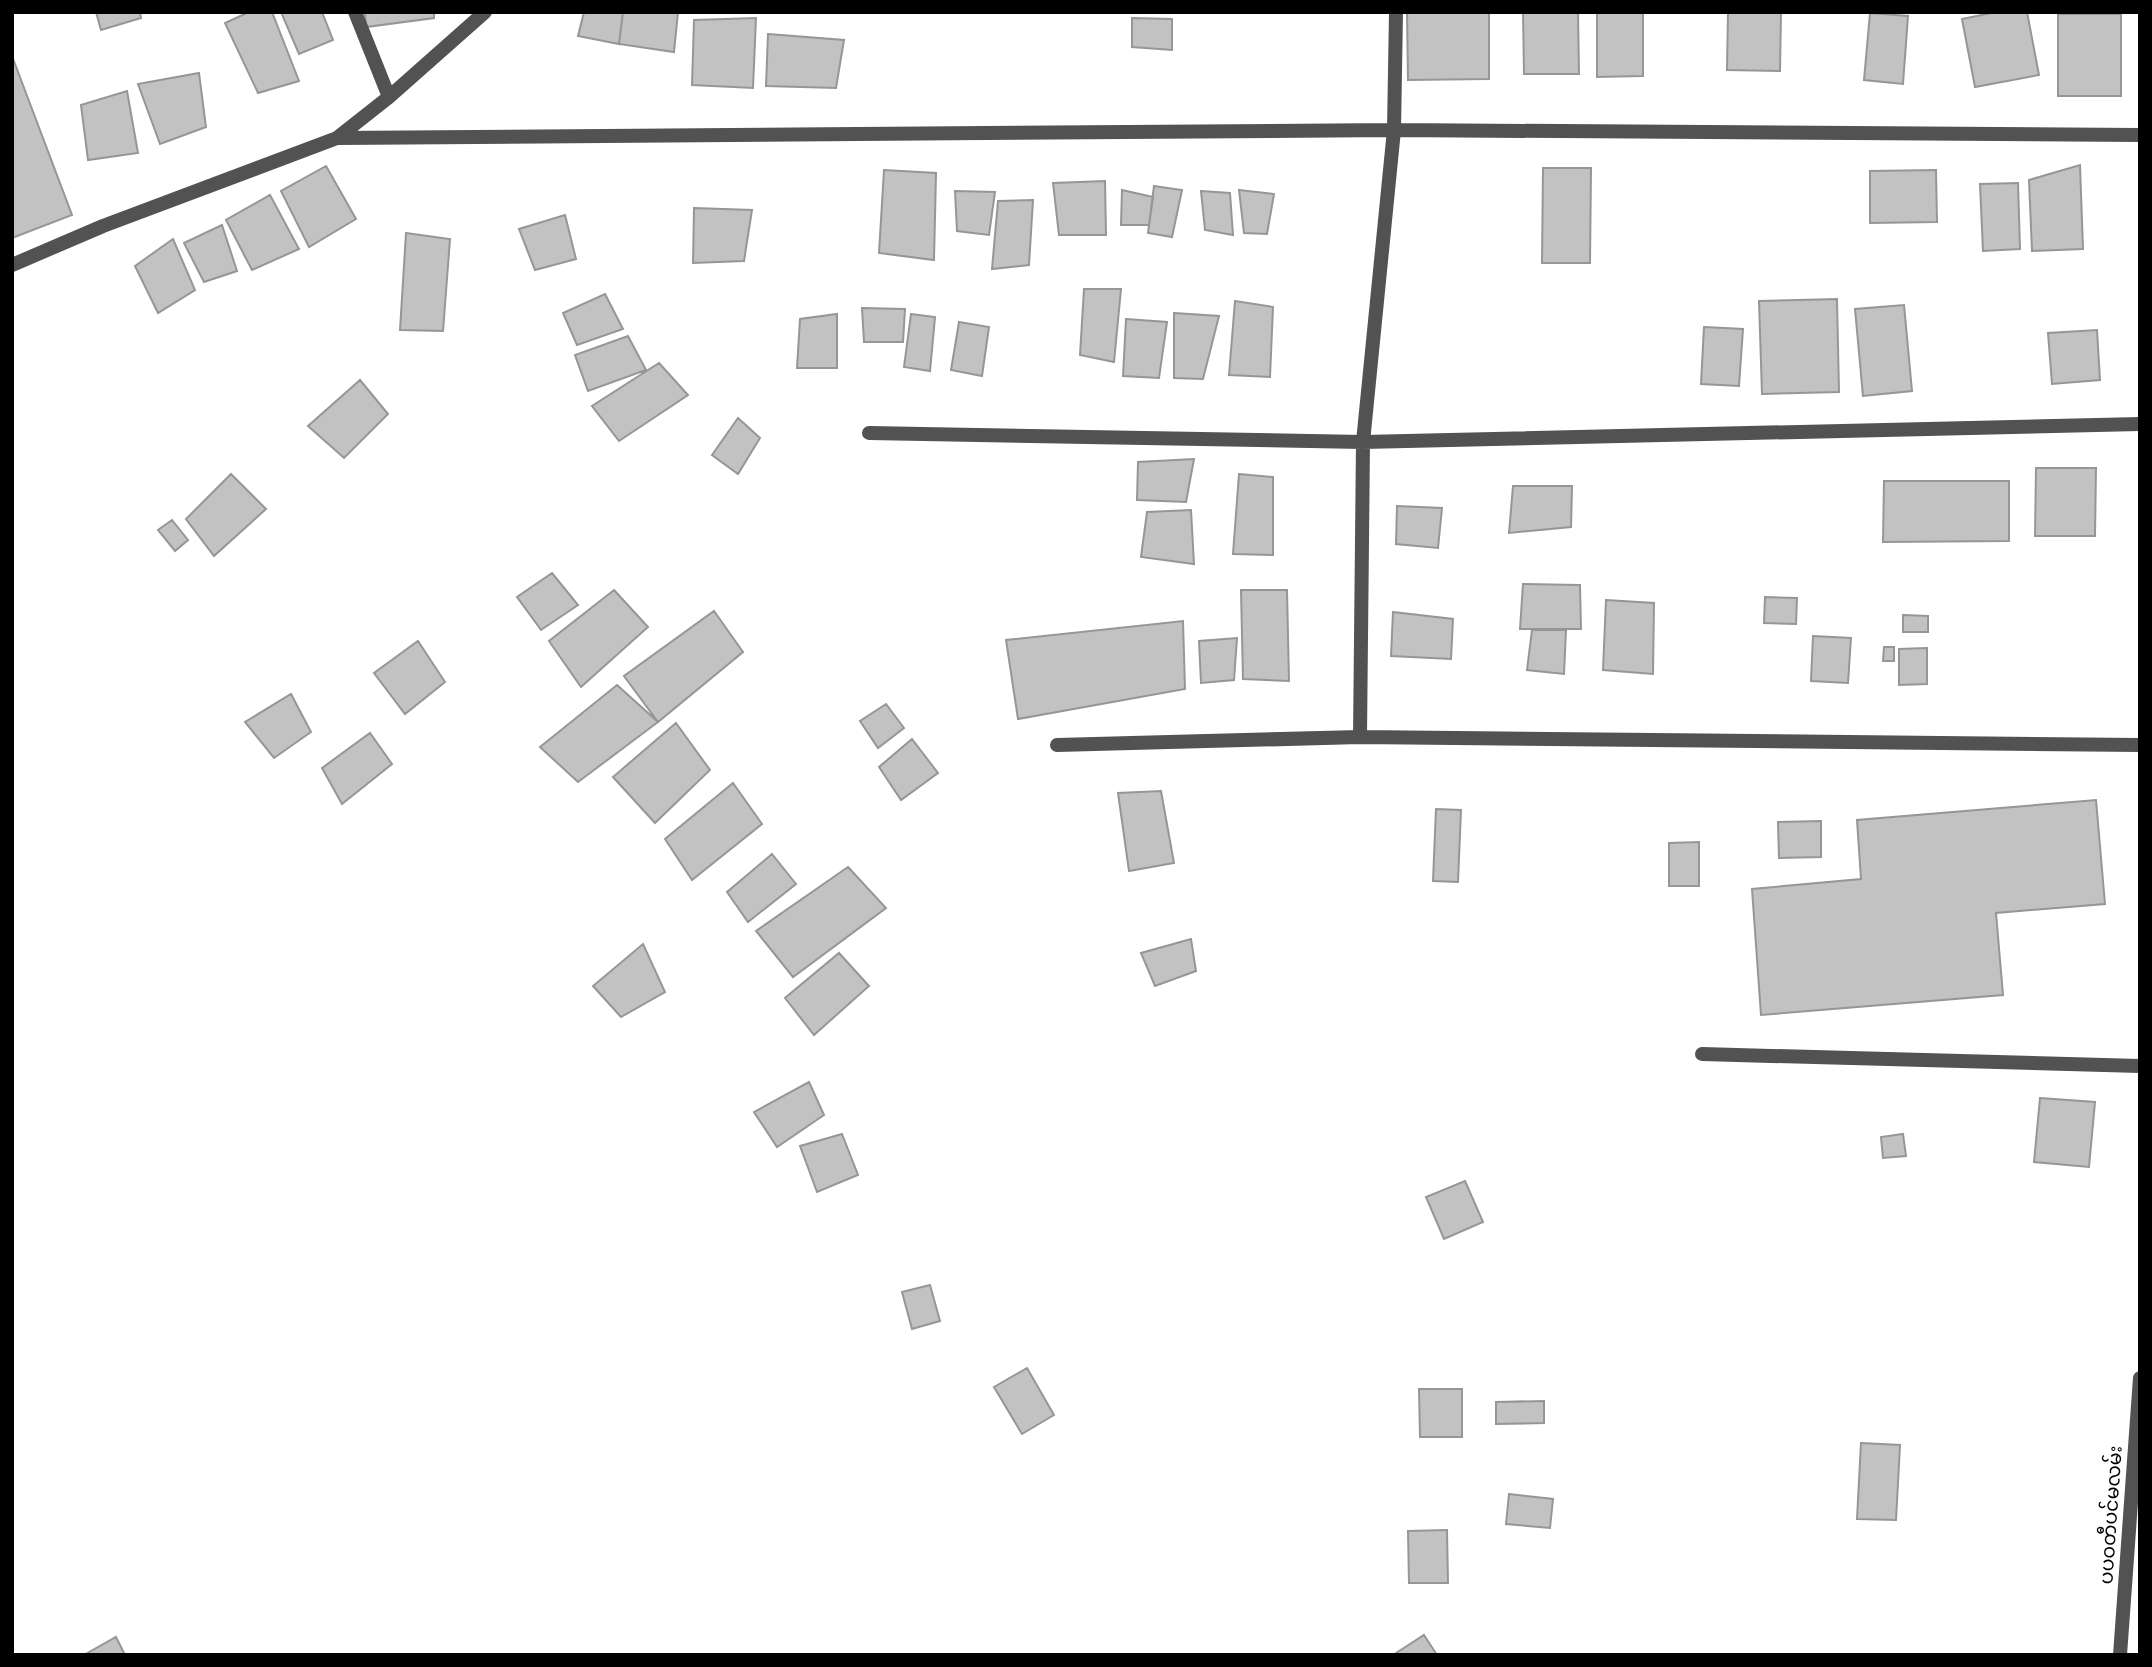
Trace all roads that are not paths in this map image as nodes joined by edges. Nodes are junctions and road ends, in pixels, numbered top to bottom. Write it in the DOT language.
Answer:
graph roads {
  1 [pos="355,12"];
  2 [pos="485,12"];
  3 [pos="1396,12"];
  4 [pos="389,97"];
  5 [pos="1394,130"];
  6 [pos="2140,135"];
  7 [pos="337,138"];
  8 [pos="12,265"];
  9 [pos="2140,425"];
  10 [pos="869,433"];
  11 [pos="1363,442"];
  12 [pos="1360,737"];
  13 [pos="1056,745"];
  14 [pos="2140,745"];
  15 [pos="1702,1054"];
  16 [pos="2140,1066"];
  17 [pos="2140,1378"];
  18 [pos="2137,1427"];
  19 [pos="2120,1655"];
  1 -- 4 [label="street"];
  2 -- 4 [label="street"];
  3 -- 5 [label="street"];
  4 -- 7 [label="street"];
  5 -- 6 [label="street"];
  5 -- 7 [label="street"];
  5 -- 11 [label="street"];
  7 -- 8 [label="street"];
  9 -- 11 [label="street"];
  10 -- 11 [label="street"];
  11 -- 12 [label="street"];
  12 -- 13 [label="street"];
  12 -- 14 [label="street"];
  15 -- 16 [label="street"];
  17 -- 18 [label="street, ပပဝတီပင်မလမ်း"];
  18 -- 19 [label="street, ပပဝတီပင်မလမ်း"];
}
